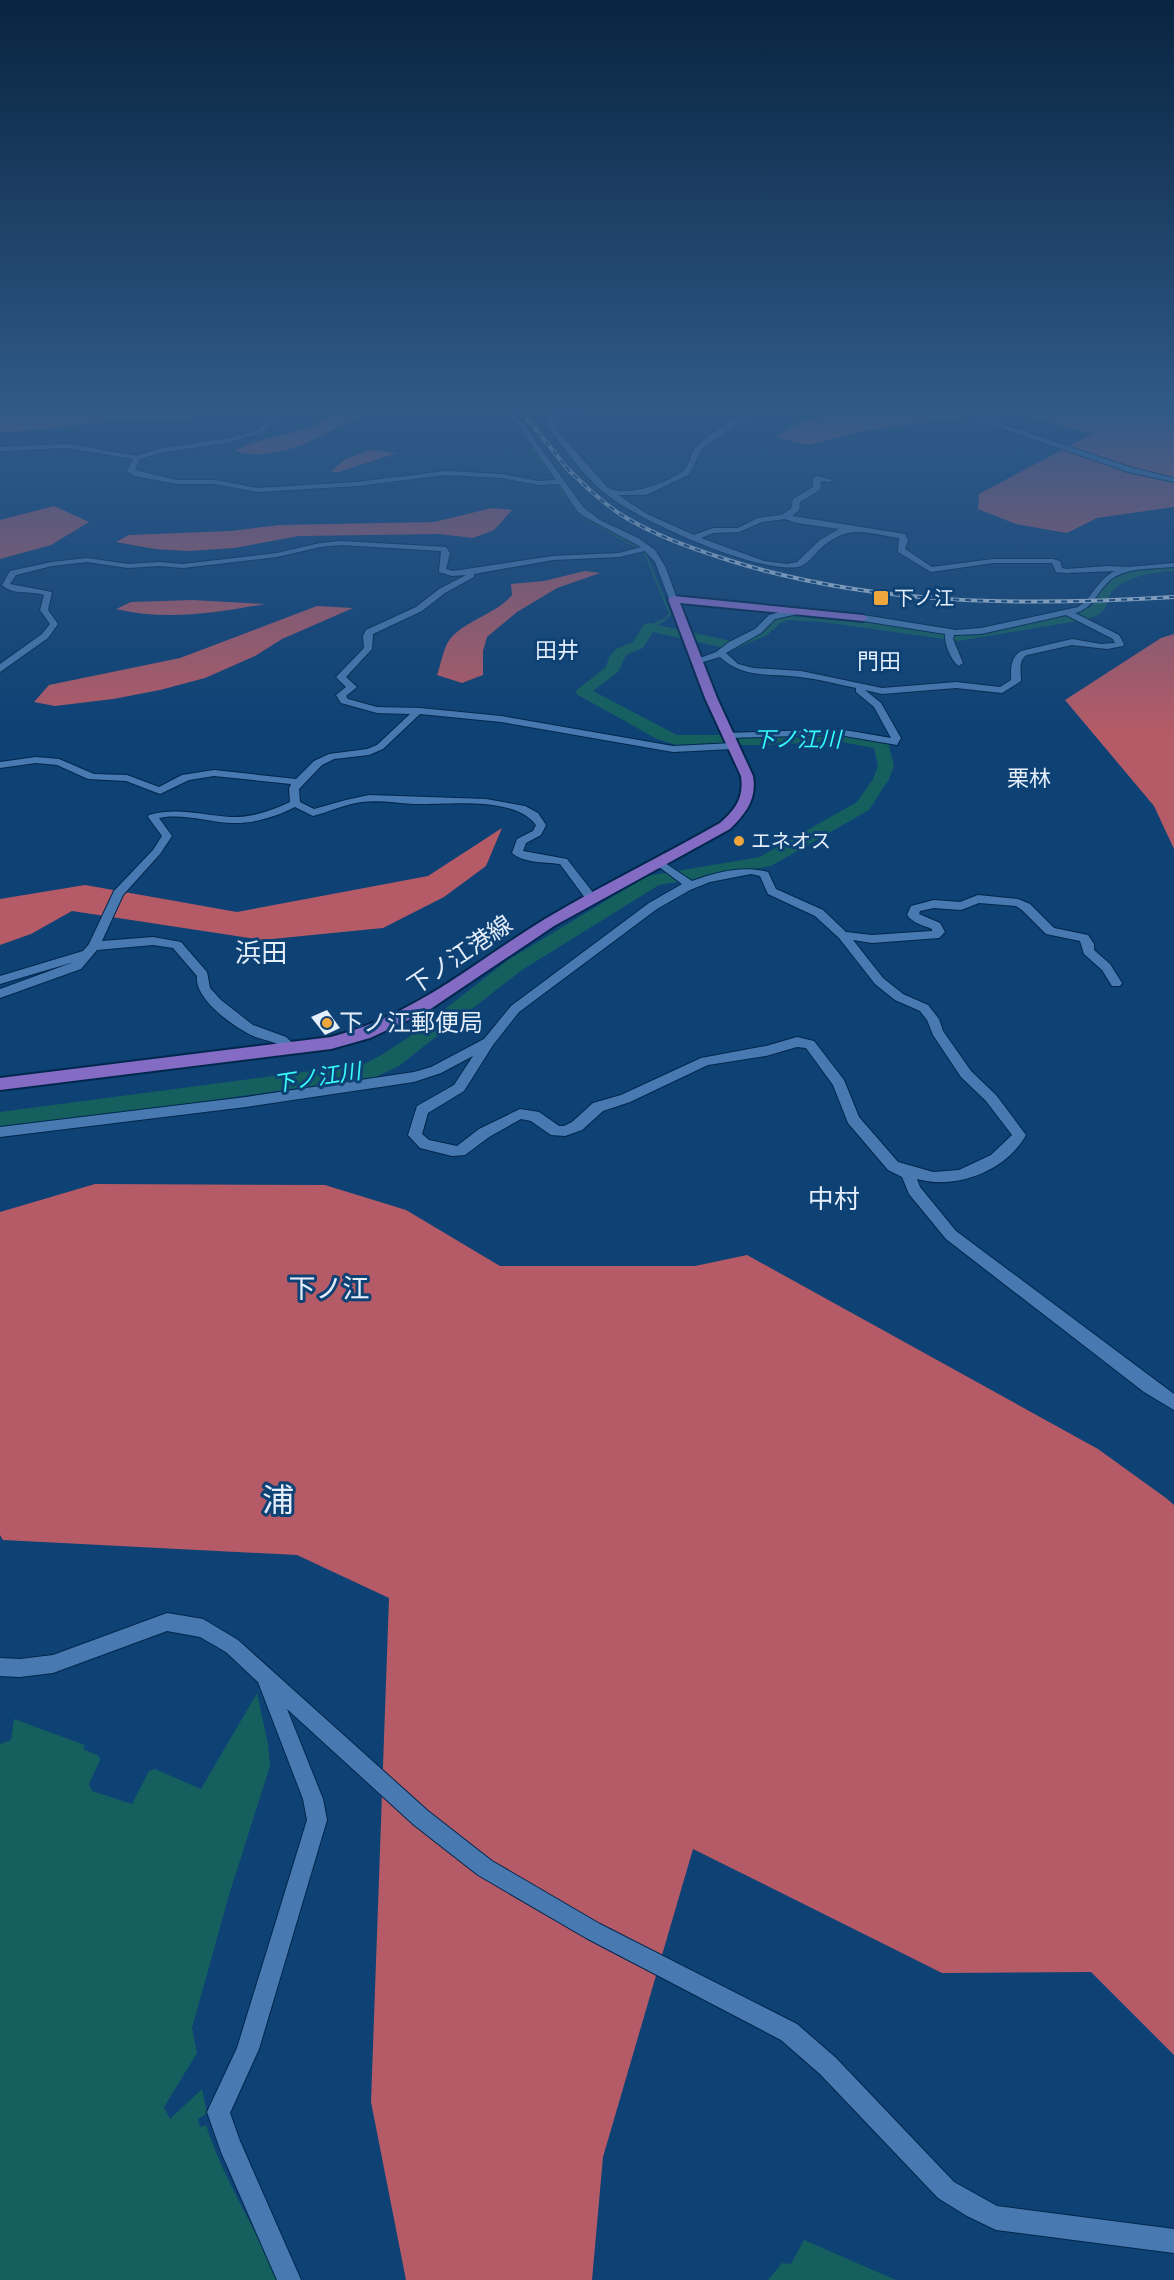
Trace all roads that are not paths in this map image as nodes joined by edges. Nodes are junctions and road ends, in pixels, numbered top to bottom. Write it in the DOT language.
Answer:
graph roads {
  1 [pos="591,519"];
  2 [pos="651,519"];
  3 [pos="781,519"];
  4 [pos="793,519"];
  5 [pos="846,528"];
  6 [pos="694,538"];
  7 [pos="643,549"];
  8 [pos="1174,565"];
  9 [pos="1131,570"];
  10 [pos="478,571"];
  11 [pos="673,599"];
  12 [pos="808,612"];
  13 [pos="1074,616"];
  14 [pos="863,618"];
  15 [pos="949,635"];
  16 [pos="727,648"];
  17 [pos="696,661"];
  18 [pos="960,663"];
  19 [pos="0,669"];
  20 [pos="840,682"];
  21 [pos="418,711"];
  22 [pos="730,739"];
  23 [pos="0,765"];
  24 [pos="298,782"];
  25 [pos="295,803"];
  26 [pos="664,865"];
  27 [pos="688,884"];
  28 [pos="592,899"];
  29 [pos="843,935"];
  30 [pos="94,946"];
  31 [pos="84,955"];
  32 [pos="0,980"];
  33 [pos="1116,983"];
  34 [pos="0,994"];
  35 [pos="489,1042"];
  36 [pos="292,1048"];
  37 [pos="0,1084"];
  38 [pos="0,1132"];
  39 [pos="893,1166"];
  40 [pos="1174,1403"];
  41 [pos="0,1667"];
  42 [pos="266,1677"];
  43 [pos="1174,2241"];
  44 [pos="289,2280"];
  1 -- 7 [label="street"];
  2 -- 6 [label="street"];
  3 -- 6 [label="street"];
  4 -- 5 [label="street"];
  5 -- 6 [label="street"];
  5 -- 9 [label="street"];
  7 -- 10 [label="street"];
  7 -- 11 [label="street"];
  8 -- 9 [label="street"];
  9 -- 13 [label="street"];
  10 -- 19 [label="street"];
  10 -- 21 [label="street"];
  11 -- 12 [label="main road"];
  11 -- 17 [label="main road, 下ノ江港線"];
  12 -- 14 [label="main road"];
  12 -- 16 [label="street"];
  13 -- 15 [label="street"];
  13 -- 20 [label="street"];
  14 -- 15 [label="street"];
  15 -- 18 [label="street"];
  16 -- 17 [label="street"];
  16 -- 20 [label="street"];
  17 -- 22 [label="main road, 下ノ江港線"];
  20 -- 22 [label="street"];
  21 -- 22 [label="street"];
  21 -- 24 [label="street"];
  22 -- 26 [label="main road, 下ノ江港線"];
  23 -- 24 [label="street"];
  24 -- 25 [label="street"];
  25 -- 28 [label="street"];
  25 -- 30 [label="street"];
  26 -- 27 [label="street"];
  26 -- 28 [label="main road, 下ノ江港線"];
  27 -- 29 [label="street"];
  27 -- 35 [label="street"];
  28 -- 36 [label="main road, 下ノ江港線"];
  29 -- 33 [label="street"];
  29 -- 39 [label="street"];
  30 -- 31 [label="street"];
  30 -- 36 [label="street"];
  31 -- 32 [label="street"];
  31 -- 34 [label="street"];
  35 -- 38 [label="street"];
  35 -- 39 [label="street"];
  36 -- 37 [label="main road, 下ノ江港線"];
  39 -- 40 [label="street"];
  41 -- 42 [label="street"];
  42 -- 43 [label="street"];
  42 -- 44 [label="street"];
}
